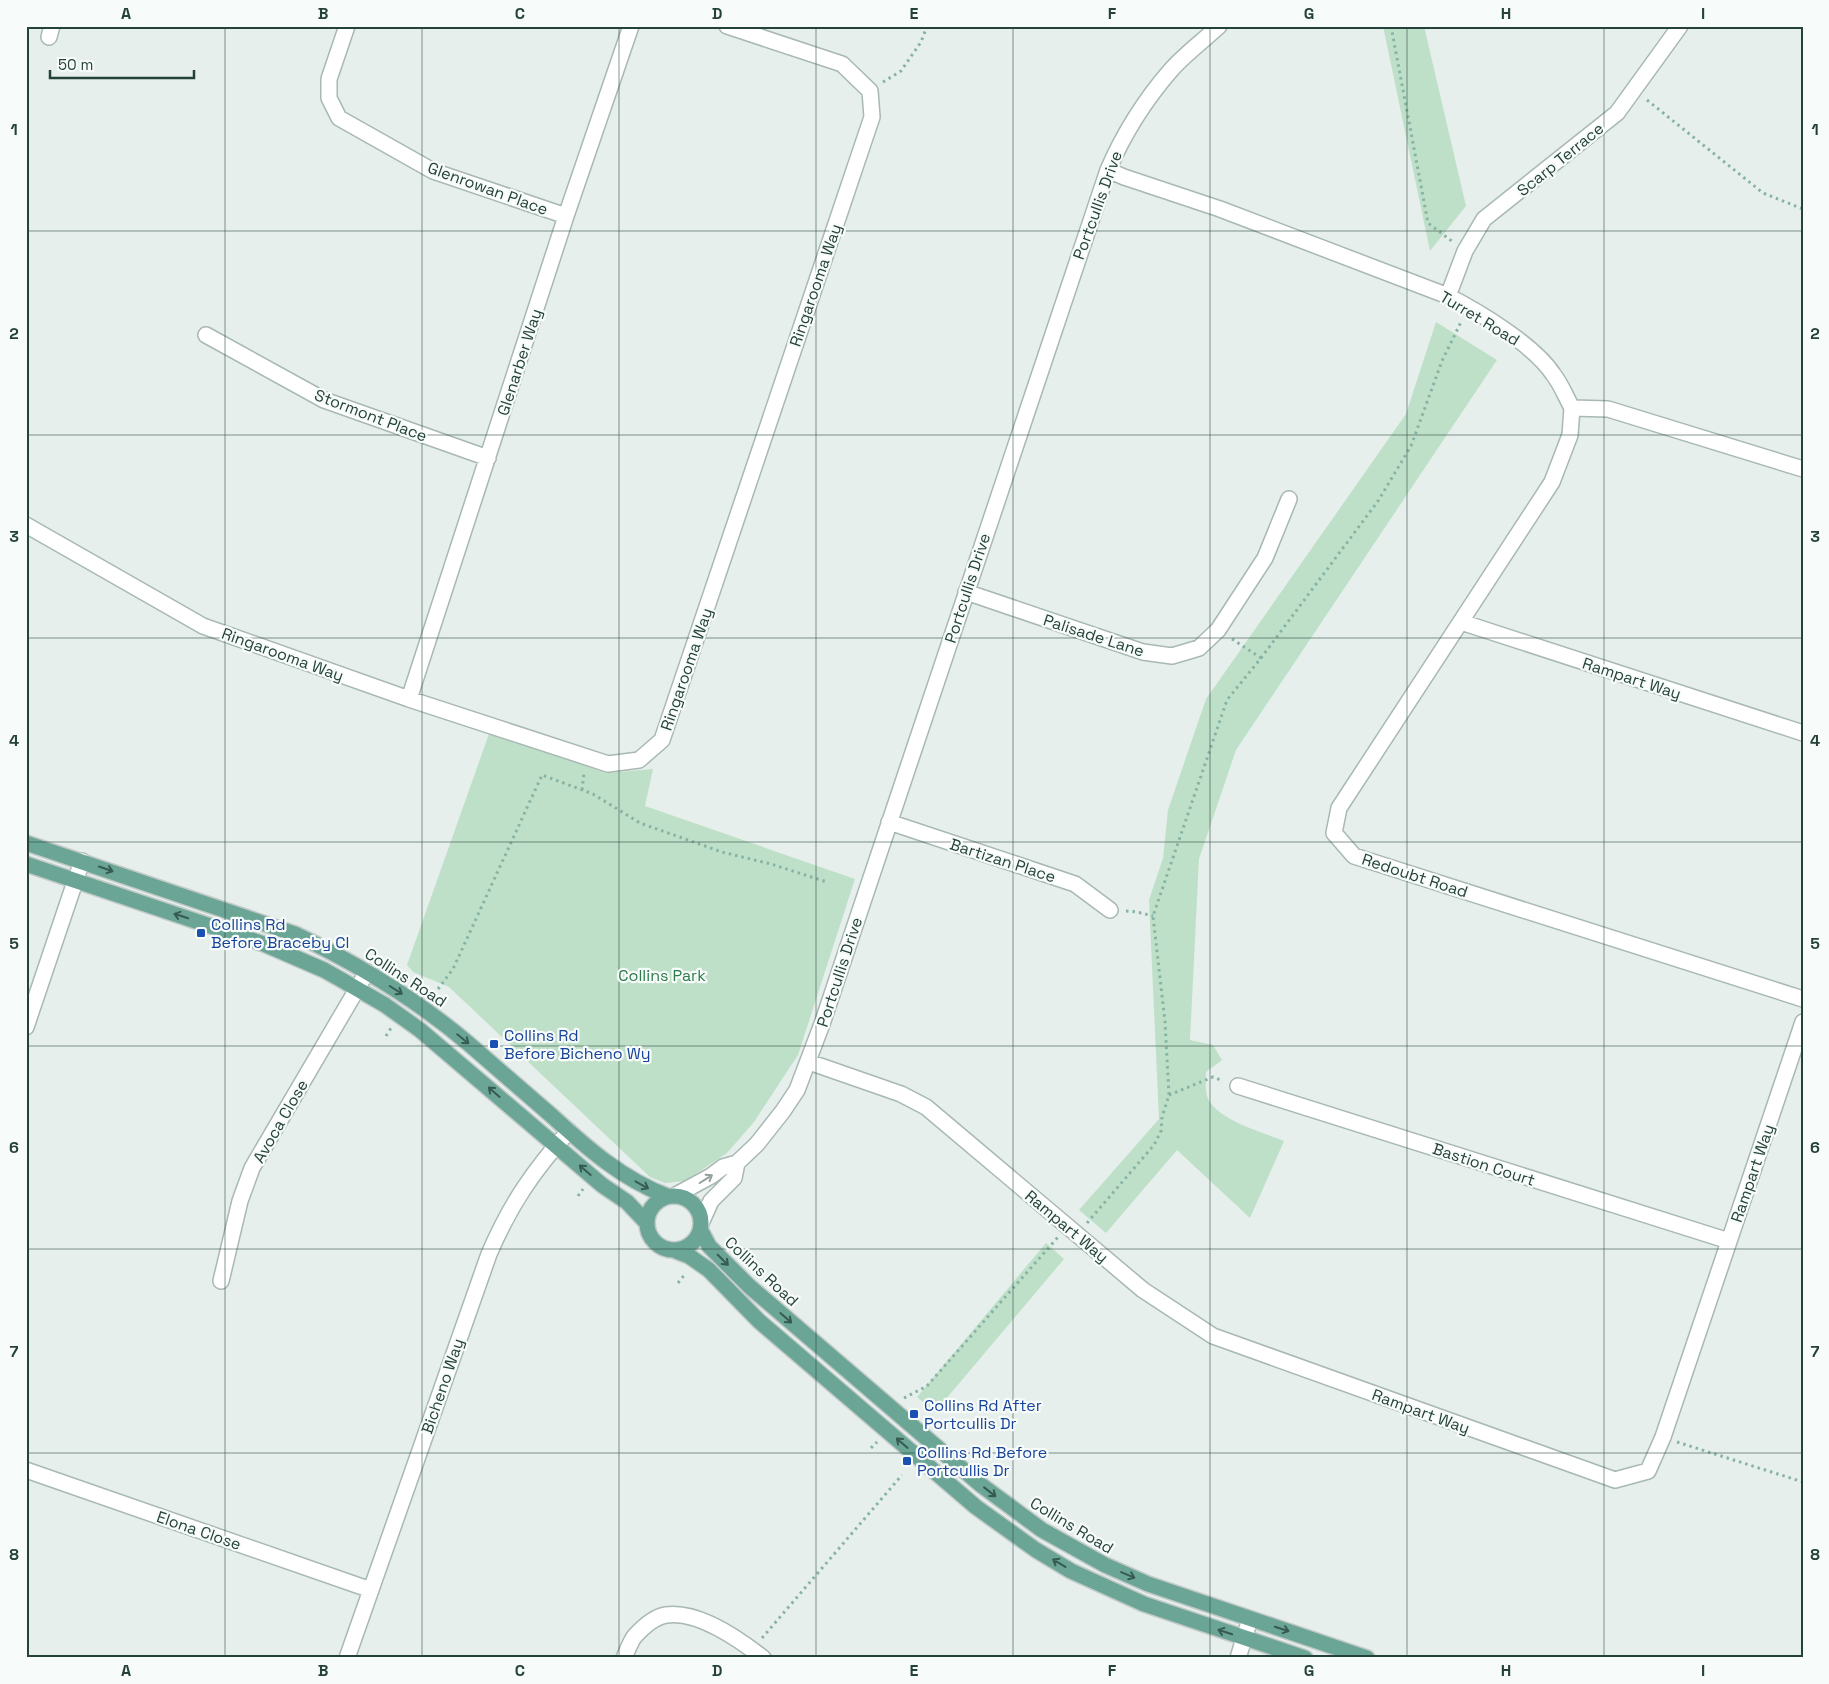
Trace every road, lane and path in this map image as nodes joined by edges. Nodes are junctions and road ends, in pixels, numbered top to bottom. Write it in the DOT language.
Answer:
graph roads {
  1 [pos="347,26"];
  2 [pos="631,26"];
  3 [pos="728,26"];
  4 [pos="926,26"];
  5 [pos="1219,26"];
  6 [pos="1391,26"];
  7 [pos="1680,26"];
  8 [pos="1635,90"];
  9 [pos="870,91"];
  10 [pos="1108,170"];
  11 [pos="1803,209"];
  12 [pos="566,216"];
  13 [pos="1464,251"];
  14 [pos="1448,296"];
  15 [pos="1469,307"];
  16 [pos="206,335"];
  17 [pos="1572,408"];
  18 [pos="488,458"];
  19 [pos="1803,469"];
  20 [pos="1289,499"];
  21 [pos="26,525"];
  22 [pos="966,592"];
  23 [pos="1461,622"];
  24 [pos="1218,630"];
  25 [pos="1261,658"];
  26 [pos="409,699"];
  27 [pos="1803,733"];
  28 [pos="889,822"];
  29 [pos="26,843"];
  30 [pos="82,861"];
  31 [pos="26,864"];
  32 [pos="75,881"];
  33 [pos="827,882"];
  34 [pos="1110,910"];
  35 [pos="1152,916"];
  36 [pos="367,972"];
  37 [pos="357,989"];
  38 [pos="438,989"];
  39 [pos="1803,999"];
  40 [pos="1803,1022"];
  41 [pos="26,1027"];
  42 [pos="809,1062"];
  43 [pos="1238,1086"];
  44 [pos="1169,1095"];
  45 [pos="569,1131"];
  46 [pos="556,1146"];
  47 [pos="737,1163"];
  48 [pos="671,1196"];
  49 [pos="646,1222"];
  50 [pos="701,1226"];
  51 [pos="1085,1226"];
  52 [pos="1058,1236"];
  53 [pos="1729,1241"];
  54 [pos="676,1251"];
  55 [pos="221,1281"];
  56 [pos="898,1401"];
  57 [pos="1663,1437"];
  58 [pos="26,1470"];
  59 [pos="902,1475"];
  60 [pos="1803,1482"];
  61 [pos="371,1590"];
  62 [pos="1250,1619"];
  63 [pos="1244,1638"];
  64 [pos="757,1654"];
  65 [pos="347,1658"];
  66 [pos="624,1658"];
  67 [pos="1238,1658"];
  68 [pos="1305,1658"];
  69 [pos="1368,1658"];
  1 -- 12 [label="street, Glenrowan Place"];
  2 -- 12 [label="street, Glenarber Way"];
  3 -- 9 [label="street"];
  4 -- 9 [label="path"];
  5 -- 10 [label="street, Portcullis Drive"];
  6 -- 13 [label="path"];
  7 -- 8 [label="street, Scarp Terrace"];
  8 -- 11 [label="path"];
  8 -- 13 [label="street, Scarp Terrace"];
  9 -- 26 [label="street, Ringarooma Way"];
  10 -- 14 [label="street, Turret Road"];
  10 -- 22 [label="street, Portcullis Drive"];
  12 -- 18 [label="street, Glenarber Way"];
  13 -- 14 [label="street, Scarp Terrace"];
  14 -- 15 [label="street, Turret Road"];
  15 -- 17 [label="street, Turret Road"];
  15 -- 25 [label="path"];
  16 -- 18 [label="street, Stormont Place"];
  17 -- 19 [label="street"];
  17 -- 23 [label="street, Redoubt Road"];
  18 -- 26 [label="street, Glenarber Way"];
  20 -- 24 [label="street, Palisade Lane"];
  21 -- 26 [label="street, Ringarooma Way"];
  22 -- 24 [label="street, Palisade Lane"];
  22 -- 28 [label="street, Portcullis Drive"];
  23 -- 27 [label="street, Rampart Way"];
  23 -- 39 [label="street, Redoubt Road"];
  24 -- 25 [label="path"];
  25 -- 35 [label="path"];
  28 -- 34 [label="street, Bartizan Place"];
  28 -- 42 [label="street, Portcullis Drive"];
  29 -- 30 [label="main road, Collins Road"];
  30 -- 32 [label="street"];
  30 -- 36 [label="main road, Collins Road, one-way"];
  31 -- 32 [label="main road"];
  37 -- 32 [label="main road, one-way"];
  32 -- 41 [label="street"];
  33 -- 38 [label="path"];
  34 -- 35 [label="path"];
  35 -- 44 [label="path"];
  36 -- 37 [label="street, Avoca Close"];
  36 -- 45 [label="main road, Collins Road, one-way"];
  46 -- 37 [label="main road, one-way"];
  37 -- 55 [label="street, Avoca Close"];
  40 -- 53 [label="street, Rampart Way"];
  42 -- 47 [label="street, Portcullis Drive"];
  42 -- 57 [label="street, Rampart Way"];
  43 -- 44 [label="path"];
  43 -- 53 [label="street, Bastion Court"];
  44 -- 51 [label="path"];
  45 -- 46 [label="street, Bicheno Way"];
  45 -- 48 [label="main road, Collins Road, one-way"];
  49 -- 46 [label="main road, one-way"];
  46 -- 61 [label="street, Bicheno Way"];
  48 -- 47 [label="street, Portcullis Drive, one-way"];
  47 -- 50 [label="street, Portcullis Drive"];
  48 -- 49 [label="main road"];
  48 -- 50 [label="main road, Collins Road"];
  49 -- 54 [label="main road"];
  50 -- 54 [label="main road"];
  50 -- 62 [label="main road, Collins Road, one-way"];
  52 -- 56 [label="path"];
  53 -- 57 [label="street, Rampart Way"];
  63 -- 54 [label="main road, one-way"];
  57 -- 60 [label="path"];
  58 -- 61 [label="street, Elona Close"];
  59 -- 64 [label="path"];
  61 -- 65 [label="street, Bicheno Way"];
  62 -- 63 [label="street"];
  62 -- 69 [label="main road, Collins Road, one-way"];
  63 -- 67 [label="street"];
  63 -- 68 [label="main road"];
  64 -- 66 [label="street"];
}
